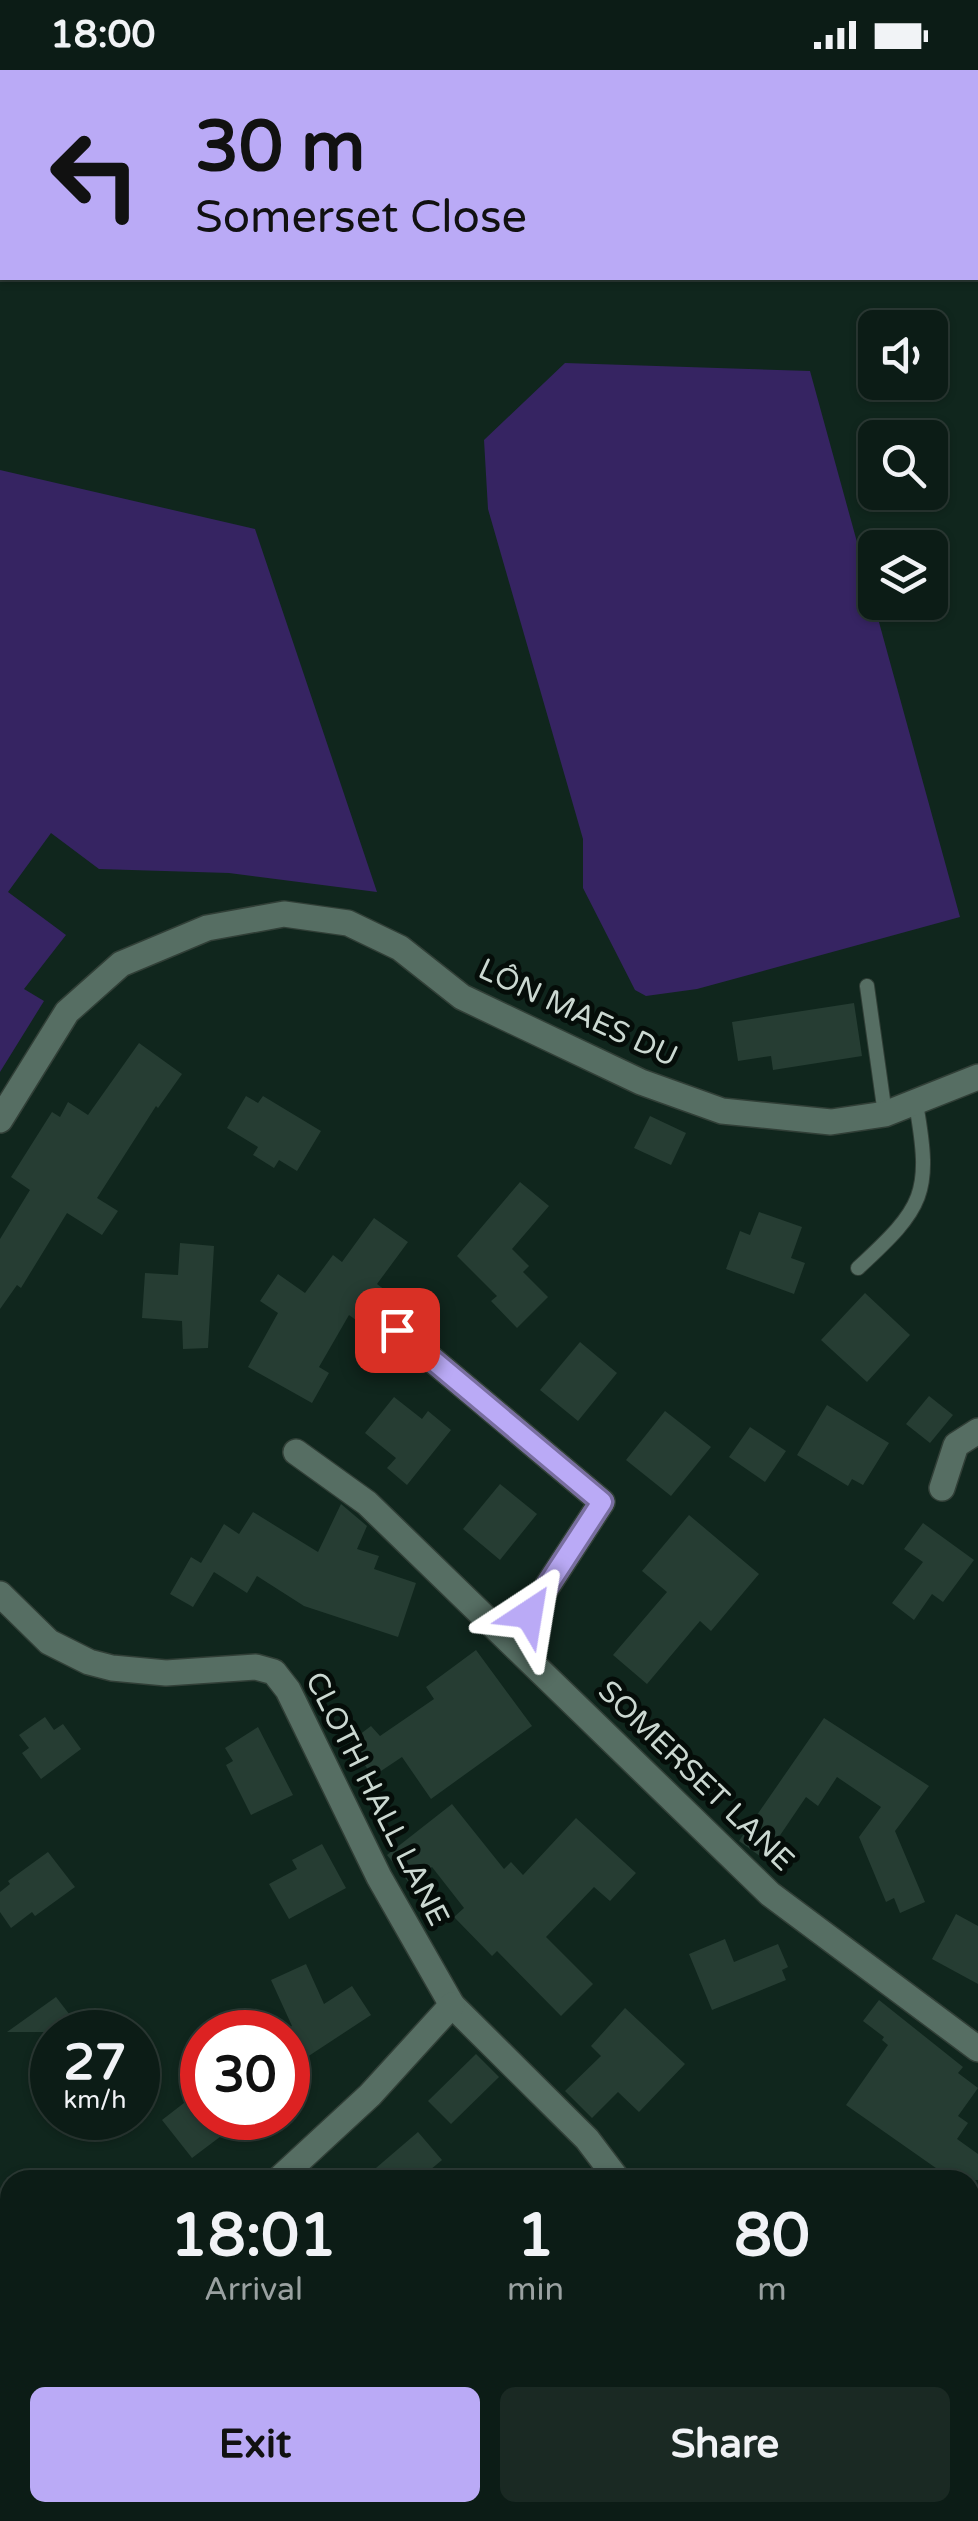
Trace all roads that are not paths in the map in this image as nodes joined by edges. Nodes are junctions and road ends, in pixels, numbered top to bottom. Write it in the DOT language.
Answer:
graph roads {
  1 [pos="867,986"];
  2 [pos="978,1077"];
  3 [pos="916,1104"];
  4 [pos="885,1114"];
  5 [pos="0,1120"];
  6 [pos="858,1268"];
  7 [pos="397,1330"];
  8 [pos="978,1430"];
  9 [pos="296,1452"];
  10 [pos="942,1488"];
  11 [pos="0,1594"];
  12 [pos="510,1642"];
  13 [pos="452,2005"];
  14 [pos="978,2049"];
  15 [pos="289,2170"];
  16 [pos="610,2170"];
  1 -- 4 [label="lane"];
  2 -- 3 [label="street, LÔN MAES DU"];
  3 -- 4 [label="street, LÔN MAES DU"];
  3 -- 6 [label="lane"];
  4 -- 5 [label="street, LÔN MAES DU"];
  7 -- 12 [label="street"];
  8 -- 10 [label="street"];
  9 -- 12 [label="street, SOMERSET LANE"];
  11 -- 13 [label="street, CLOTH HALL LANE"];
  12 -- 14 [label="street, SOMERSET LANE"];
  13 -- 15 [label="street"];
  13 -- 16 [label="street, CLOTH HALL LANE"];
}
